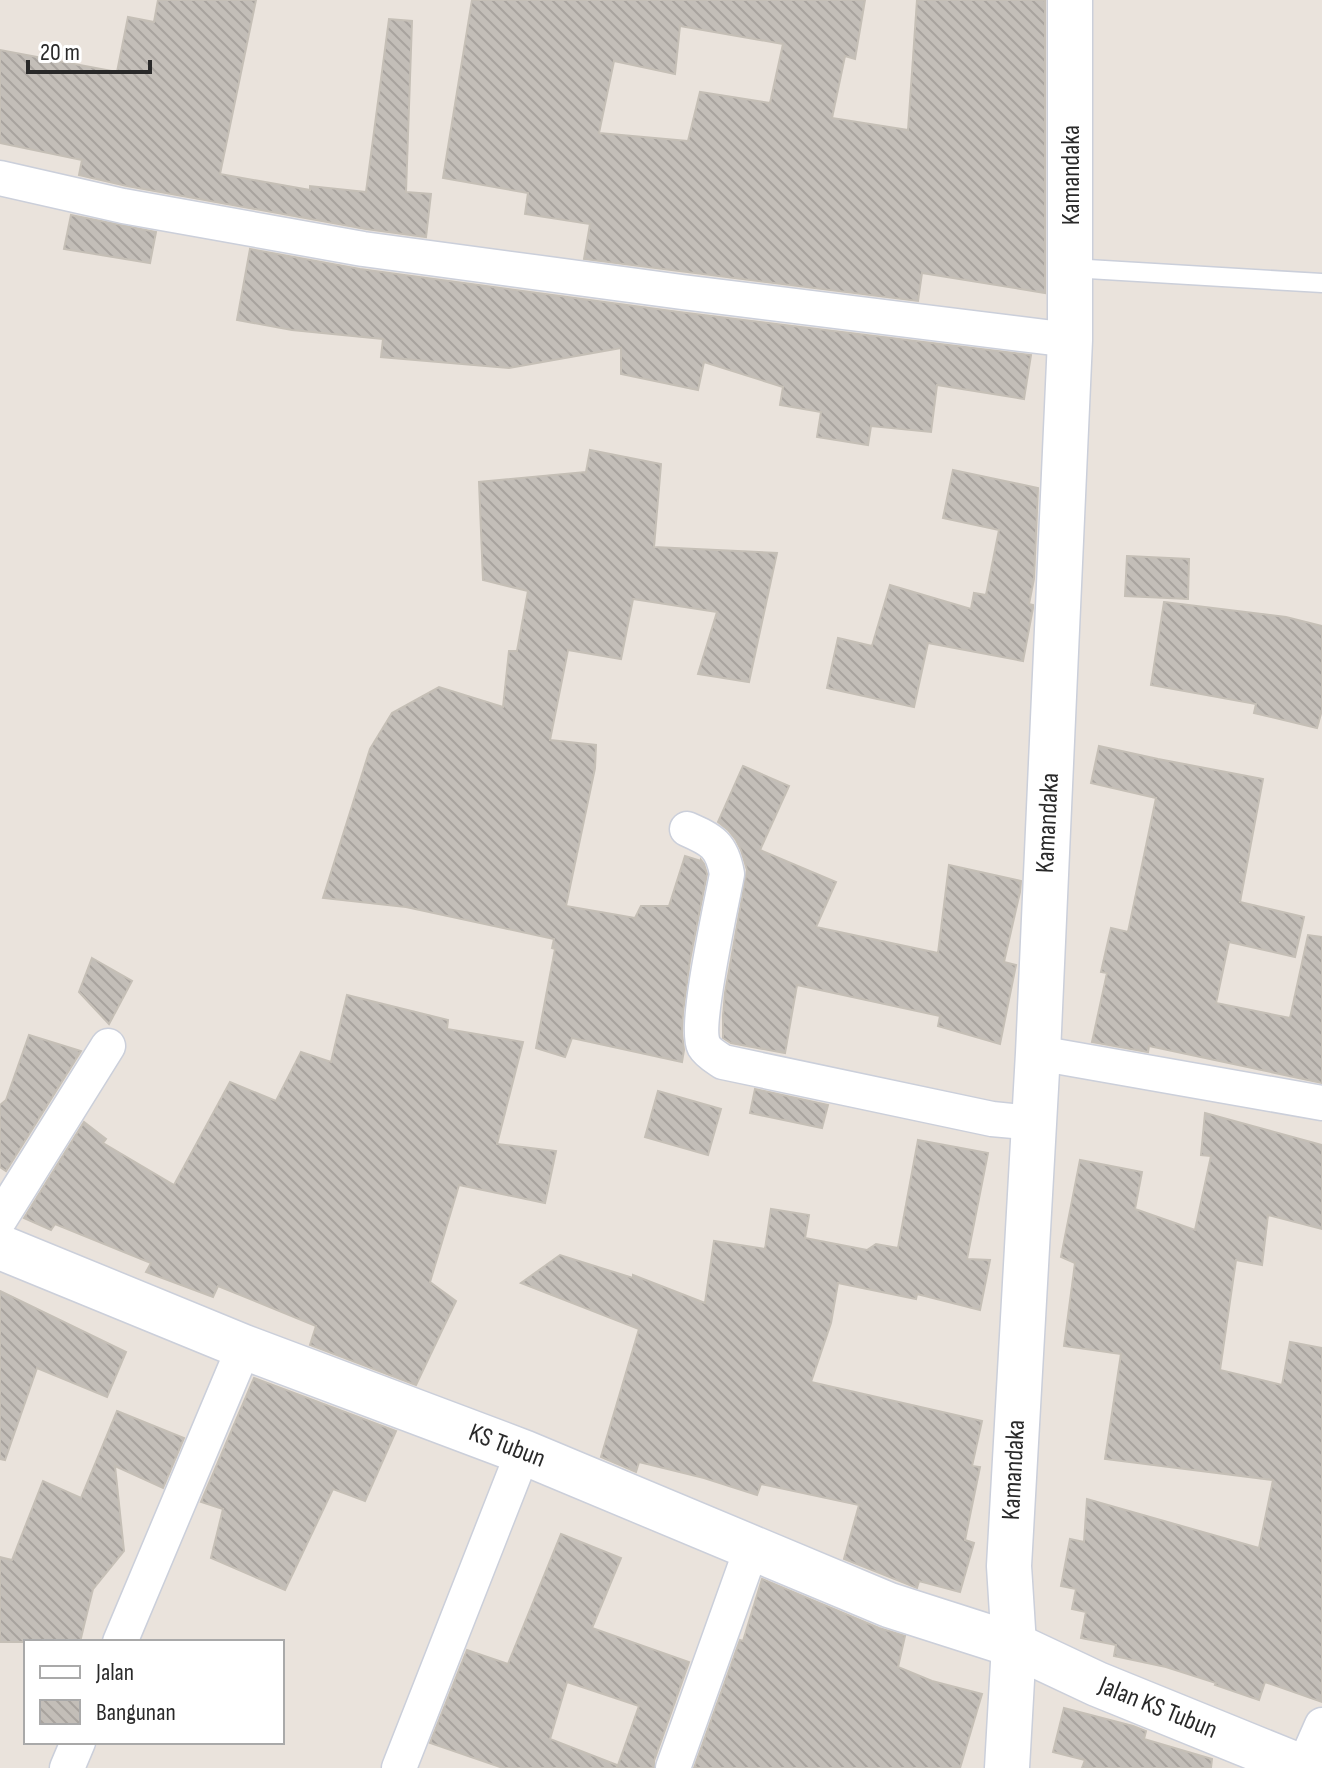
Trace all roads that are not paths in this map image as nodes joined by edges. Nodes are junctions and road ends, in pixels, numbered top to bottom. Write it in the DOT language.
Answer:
graph roads {
  1 [pos="1070,0"];
  2 [pos="0,178"];
  3 [pos="1071,268"];
  4 [pos="1322,283"];
  5 [pos="1070,340"];
  6 [pos="687,829"];
  7 [pos="108,1046"];
  8 [pos="1038,1053"];
  9 [pos="1322,1103"];
  10 [pos="1034,1123"];
  11 [pos="0,1219"];
  12 [pos="0,1247"];
  13 [pos="244,1347"];
  14 [pos="523,1452"];
  15 [pos="752,1547"];
  16 [pos="121,1640"];
  17 [pos="1014,1645"];
  18 [pos="1322,1725"];
  19 [pos="77,1744"];
  20 [pos="67,1768"];
  21 [pos="399,1768"];
  22 [pos="673,1768"];
  23 [pos="1007,1768"];
  24 [pos="1304,1768"];
  1 -- 3 [label="street, Kamandaka"];
  2 -- 5 [label="street"];
  3 -- 4 [label="lane"];
  3 -- 5 [label="street, Kamandaka"];
  5 -- 8 [label="street, Kamandaka"];
  6 -- 10 [label="street"];
  7 -- 11 [label="street"];
  8 -- 9 [label="street"];
  8 -- 10 [label="street, Kamandaka"];
  10 -- 17 [label="street, Kamandaka"];
  12 -- 13 [label="street, KS Tubun"];
  13 -- 14 [label="street, KS Tubun"];
  13 -- 16 [label="street"];
  14 -- 15 [label="street, KS Tubun"];
  14 -- 21 [label="street"];
  15 -- 17 [label="street, KS Tubun"];
  15 -- 22 [label="street"];
  17 -- 23 [label="street, Kamandaka"];
  17 -- 24 [label="street, Jalan KS Tubun"];
  18 -- 24 [label="street"];
  19 -- 20 [label="street"];
}
